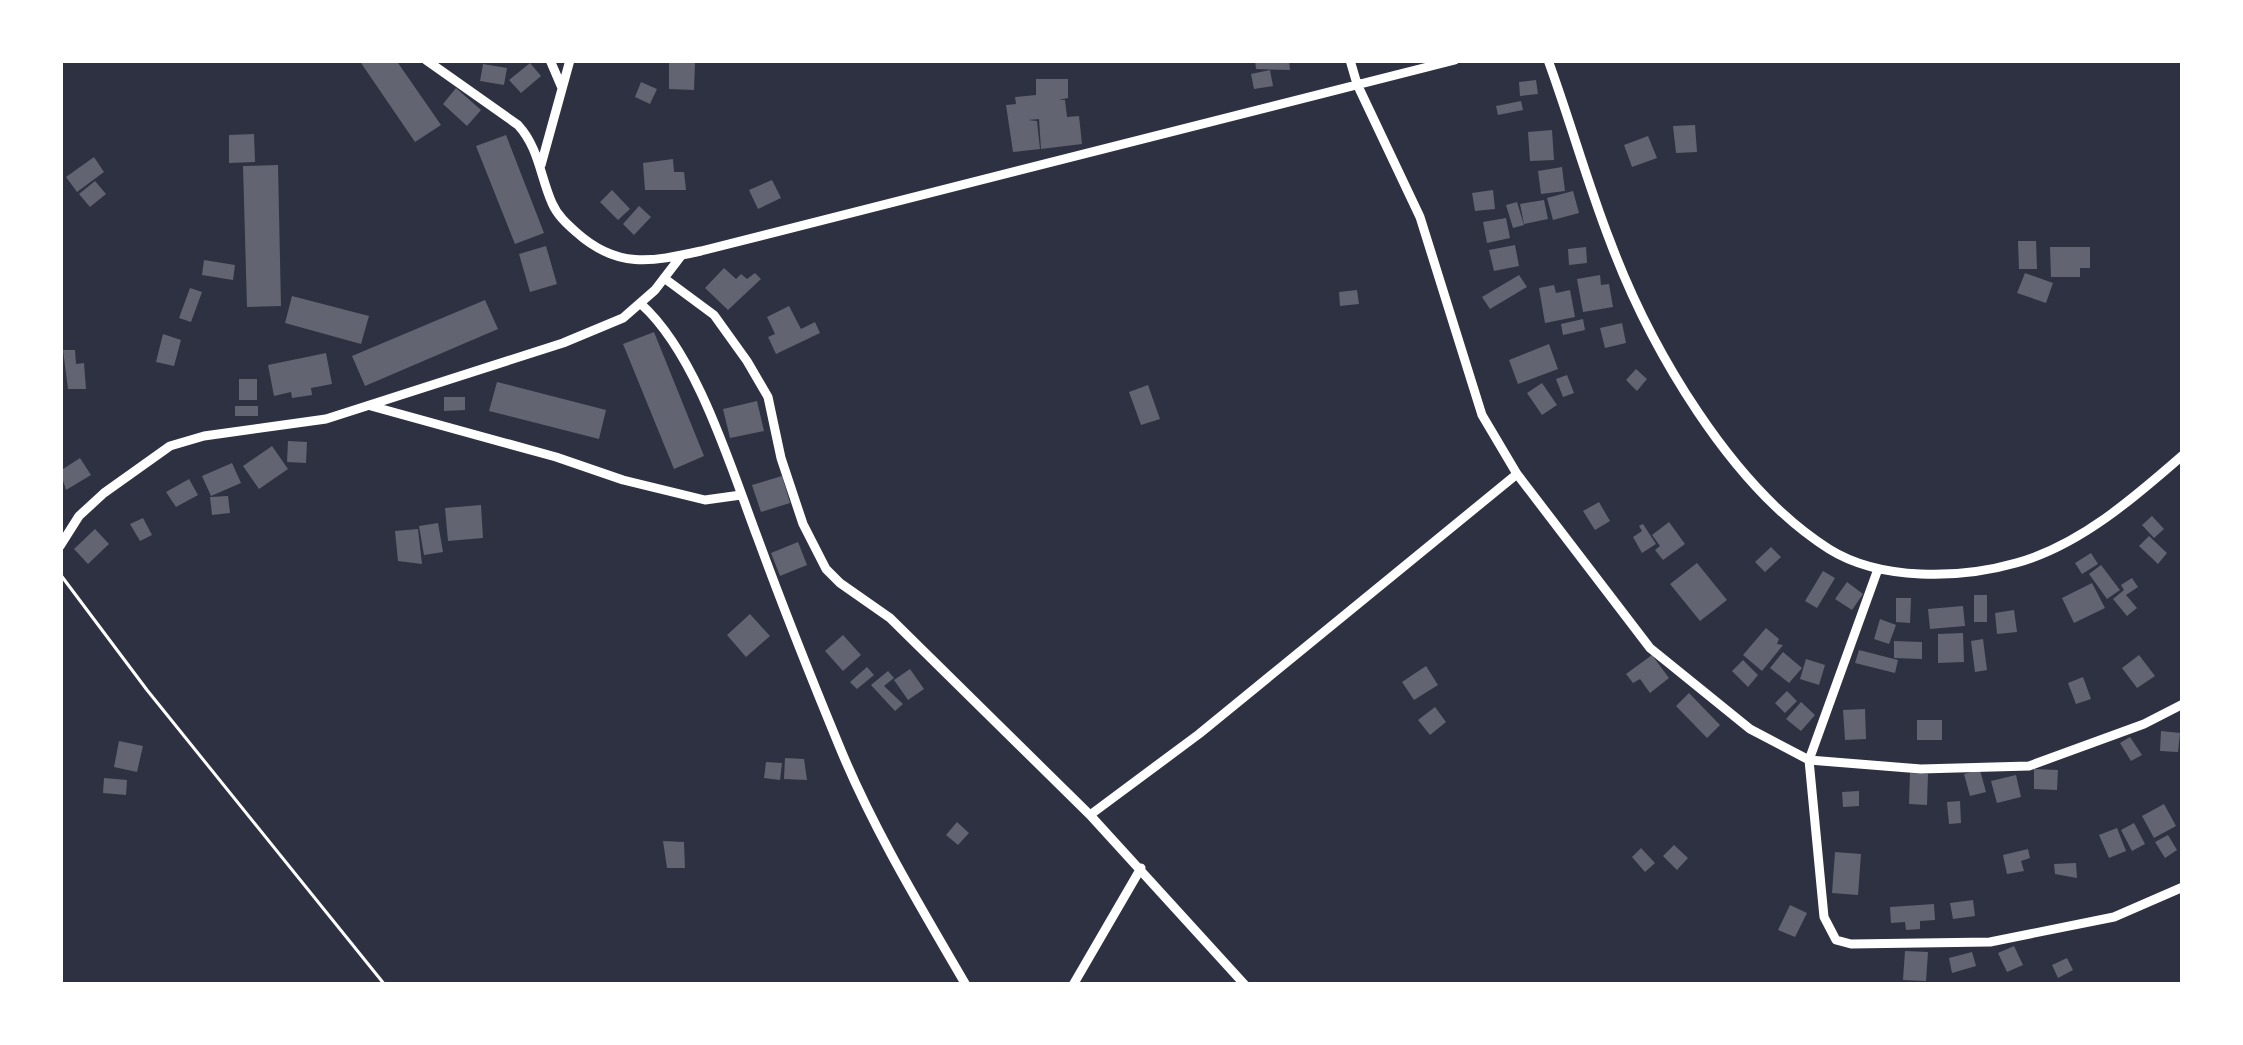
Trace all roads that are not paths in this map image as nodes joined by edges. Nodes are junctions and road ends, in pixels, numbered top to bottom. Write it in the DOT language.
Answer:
graph roads {
  1 [pos="426,60"];
  2 [pos="550,60"];
  3 [pos="569,60"];
  4 [pos="1350,60"];
  5 [pos="1455,60"];
  6 [pos="1548,60"];
  7 [pos="1357,84"];
  8 [pos="563,89"];
  9 [pos="540,168"];
  10 [pos="681,256"];
  11 [pos="664,278"];
  12 [pos="641,304"];
  13 [pos="369,405"];
  14 [pos="2183,455"];
  15 [pos="1516,474"];
  16 [pos="741,495"];
  17 [pos="60,546"];
  18 [pos="1878,569"];
  19 [pos="2183,704"];
  20 [pos="1810,760"];
  21 [pos="1090,815"];
  22 [pos="1141,868"];
  23 [pos="2183,887"];
  24 [pos="966,985"];
  25 [pos="1073,985"];
  26 [pos="1245,985"];
  1 -- 9 [label="street"];
  2 -- 8 [label="street"];
  3 -- 8 [label="street"];
  4 -- 7 [label="street"];
  5 -- 7 [label="street"];
  6 -- 18 [label="street"];
  7 -- 10 [label="street"];
  7 -- 15 [label="street"];
  8 -- 9 [label="street"];
  9 -- 10 [label="street"];
  10 -- 11 [label="street"];
  11 -- 12 [label="street"];
  11 -- 21 [label="street"];
  12 -- 13 [label="street"];
  12 -- 16 [label="street"];
  13 -- 16 [label="street"];
  13 -- 17 [label="street"];
  14 -- 18 [label="street"];
  15 -- 20 [label="street"];
  15 -- 21 [label="street"];
  16 -- 24 [label="street"];
  18 -- 20 [label="street"];
  19 -- 20 [label="street"];
  20 -- 23 [label="street"];
  21 -- 22 [label="street"];
  22 -- 25 [label="street"];
  22 -- 26 [label="street"];
}
